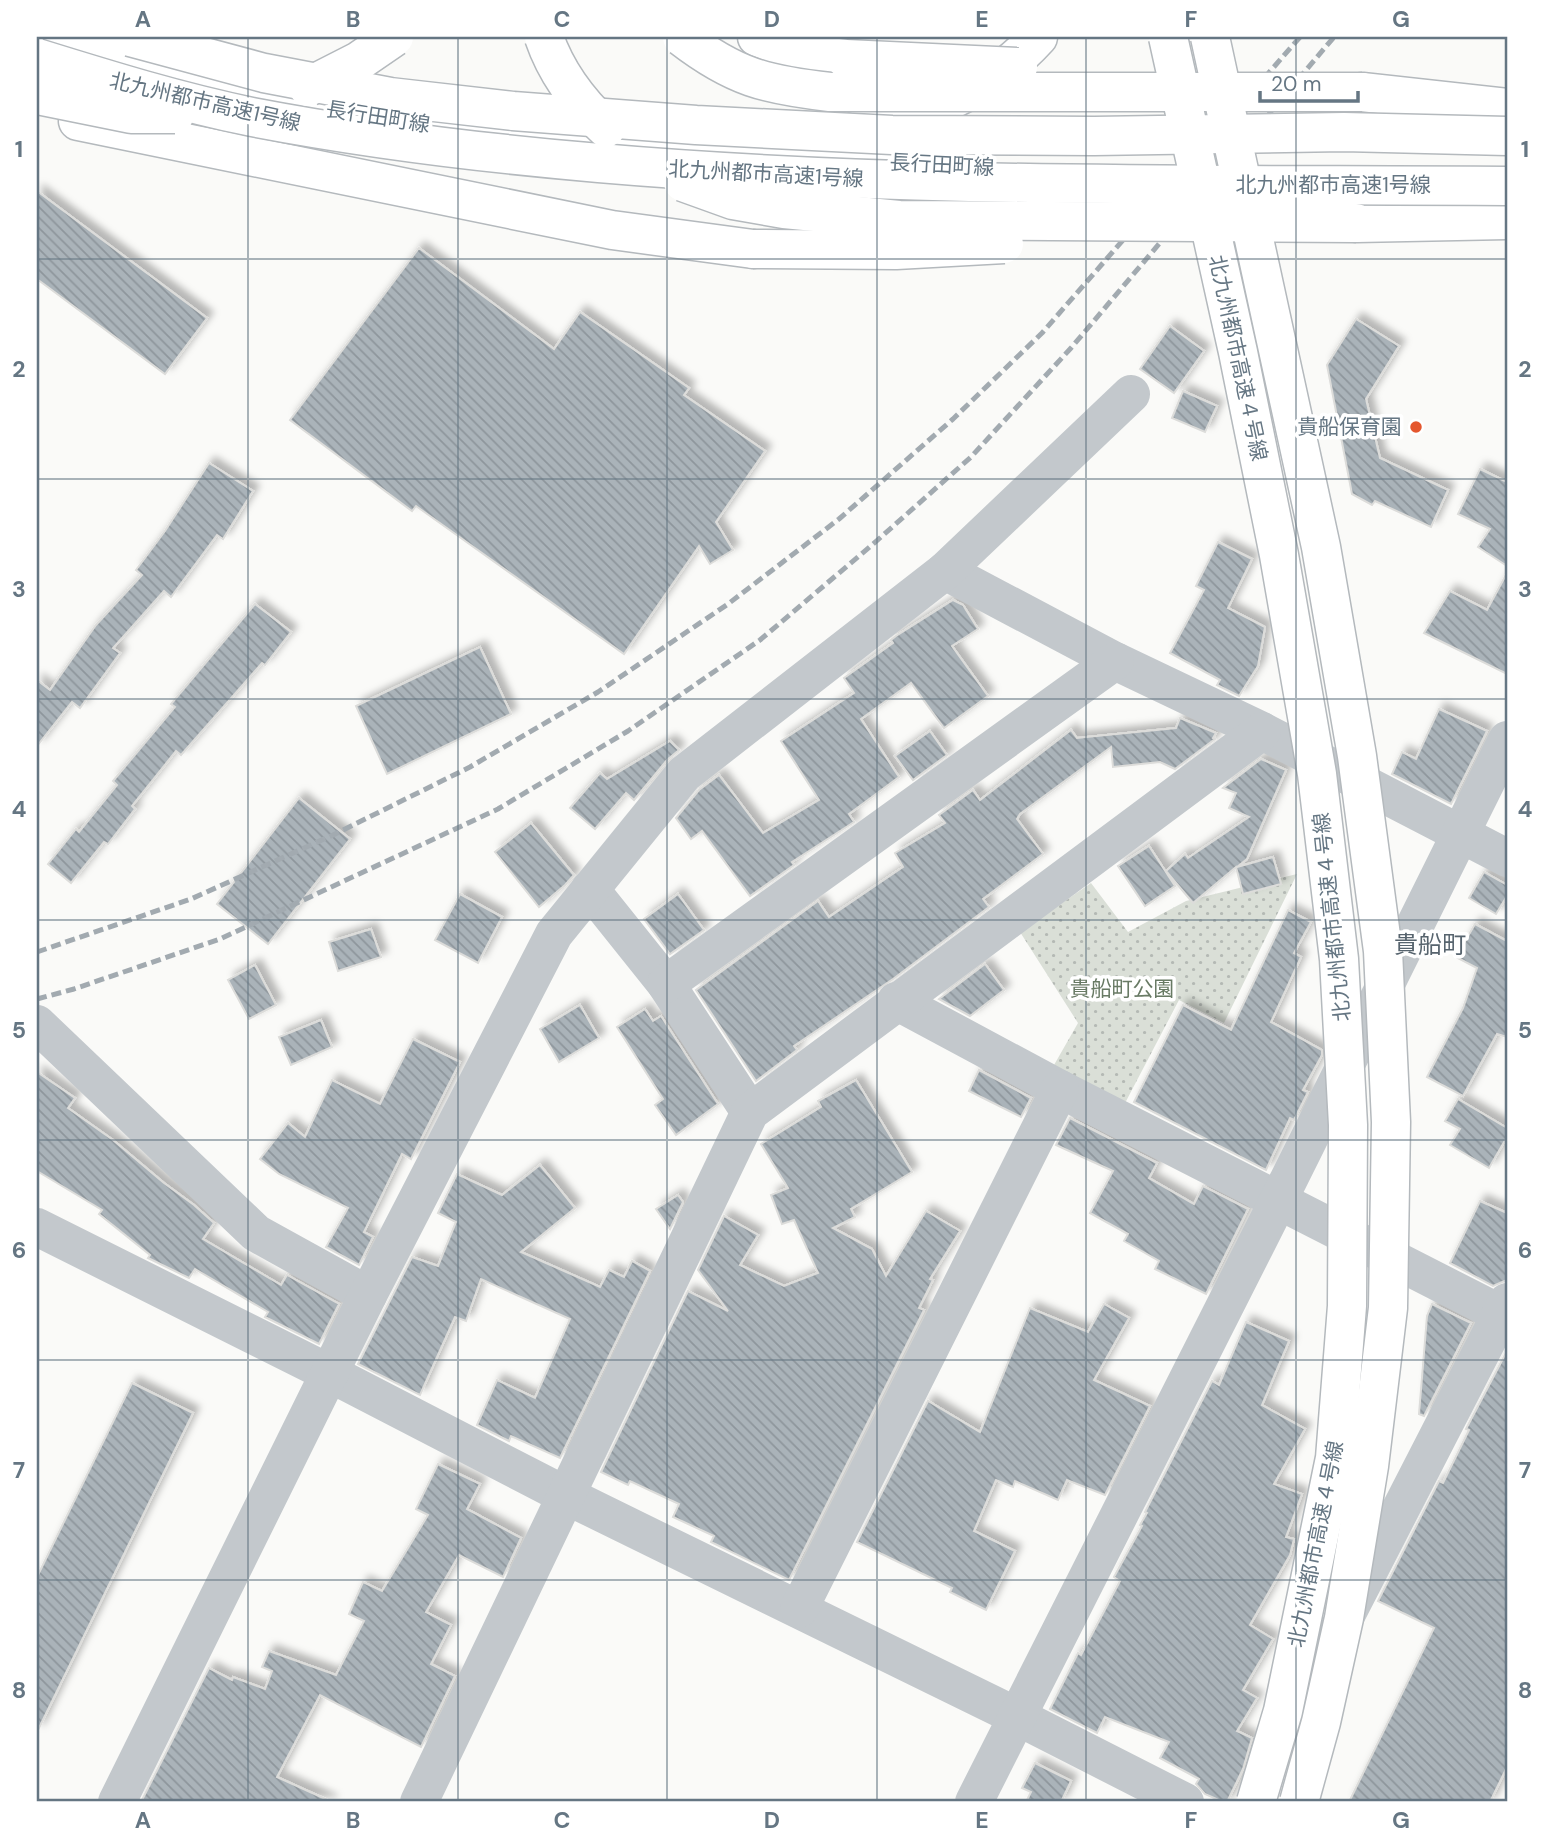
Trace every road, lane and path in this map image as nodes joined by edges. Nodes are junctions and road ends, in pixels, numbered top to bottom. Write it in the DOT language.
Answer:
graph roads {
  1 [pos="53,37"];
  2 [pos="130,37"];
  3 [pos="394,37"];
  4 [pos="544,37"];
  5 [pos="682,37"];
  6 [pos="757,37"];
  7 [pos="1168,37"];
  8 [pos="1210,37"];
  9 [pos="1031,44"];
  10 [pos="37,58"];
  11 [pos="1362,92"];
  12 [pos="37,95"];
  13 [pos="1507,107"];
  14 [pos="37,111"];
  15 [pos="1507,136"];
  16 [pos="658,148"];
  17 [pos="1507,187"];
  18 [pos="1507,193"];
  19 [pos="1507,220"];
  20 [pos="1356,223"];
  21 [pos="1130,394"];
  22 [pos="945,571"];
  23 [pos="1115,661"];
  24 [pos="1262,732"];
  25 [pos="1507,740"];
  26 [pos="1460,834"];
  27 [pos="1507,858"];
  28 [pos="590,889"];
  29 [pos="666,984"];
  30 [pos="896,1001"];
  31 [pos="40,1030"];
  32 [pos="1060,1089"];
  33 [pos="750,1112"];
  34 [pos="1278,1201"];
  35 [pos="37,1227"];
  36 [pos="368,1295"];
  37 [pos="1504,1308"];
  38 [pos="331,1374"];
  39 [pos="565,1495"];
  40 [pos="799,1609"];
  41 [pos="1018,1717"];
  42 [pos="117,1802"];
  43 [pos="419,1802"];
  44 [pos="974,1802"];
  45 [pos="1185,1802"];
  46 [pos="1250,1802"];
  47 [pos="1256,1802"];
  48 [pos="1299,1802"];
  1 -- 16 [label="main road, 長行田町線"];
  2 -- 15 [label="main road, 北九州都市高速1号線, bridge"];
  3 -- 12 [label="main road, bridge"];
  4 -- 20 [label="main road, bridge"];
  5 -- 11 [label="main road, bridge"];
  6 -- 11 [label="main road, bridge"];
  7 -- 47 [label="main road, 北九州都市高速４号線, bridge"];
  8 -- 48 [label="main road, 北九州都市高速４号線, bridge"];
  9 -- 16 [label="main road"];
  10 -- 17 [label="main road, 北九州都市高速1号線, bridge"];
  11 -- 13 [label="main road"];
  14 -- 20 [label="main road, bridge"];
  16 -- 18 [label="main road, 長行田町線"];
  19 -- 20 [label="main road"];
  21 -- 22 [label="street"];
  22 -- 23 [label="street"];
  22 -- 28 [label="street"];
  23 -- 24 [label="street"];
  23 -- 29 [label="street"];
  24 -- 26 [label="street"];
  24 -- 30 [label="street"];
  25 -- 26 [label="street"];
  26 -- 27 [label="street"];
  26 -- 34 [label="street"];
  28 -- 29 [label="street"];
  28 -- 36 [label="street"];
  29 -- 33 [label="street"];
  30 -- 32 [label="street"];
  30 -- 33 [label="street"];
  31 -- 36 [label="street"];
  32 -- 34 [label="street"];
  32 -- 40 [label="street"];
  33 -- 39 [label="street"];
  34 -- 37 [label="street"];
  34 -- 41 [label="street"];
  35 -- 38 [label="street"];
  36 -- 38 [label="street"];
  37 -- 46 [label="street"];
  38 -- 39 [label="street"];
  38 -- 42 [label="street"];
  39 -- 40 [label="street"];
  39 -- 43 [label="street"];
  40 -- 41 [label="street"];
  41 -- 44 [label="street"];
  41 -- 45 [label="street"];
}
